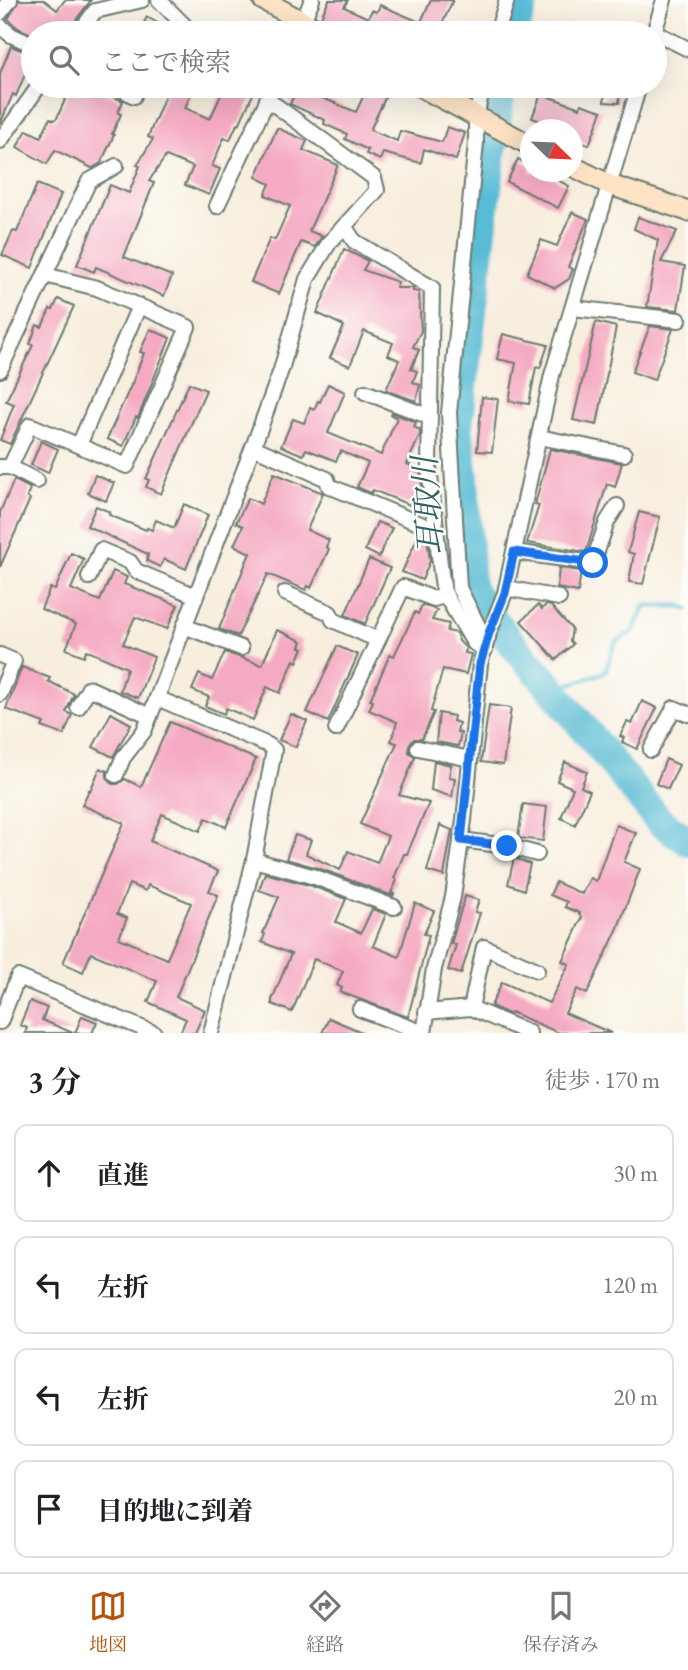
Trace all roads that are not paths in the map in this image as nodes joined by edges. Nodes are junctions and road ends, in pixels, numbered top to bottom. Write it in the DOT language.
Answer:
graph roads {
  1 [pos="10,0"];
  2 [pos="142,0"];
  3 [pos="159,0"];
  4 [pos="263,0"];
  5 [pos="312,0"];
  6 [pos="507,0"];
  7 [pos="664,0"];
  8 [pos="0,13"];
  9 [pos="88,21"];
  10 [pos="180,21"];
  11 [pos="292,21"];
  12 [pos="304,21"];
  13 [pos="501,21"];
  14 [pos="658,21"];
  15 [pos="0,26"];
  16 [pos="667,39"];
  17 [pos="21,40"];
  18 [pos="688,49"];
  19 [pos="30,98"];
  20 [pos="264,98"];
  21 [pos="276,98"];
  22 [pos="441,98"];
  23 [pos="481,98"];
  24 [pos="635,98"];
  25 [pos="478,118"];
  26 [pos="520,140"];
  27 [pos="0,141"];
  28 [pos="116,166"];
  29 [pos="583,172"];
  30 [pos="610,185"];
  31 [pos="217,206"];
  32 [pos="688,211"];
  33 [pos="345,227"];
  34 [pos="45,275"];
  35 [pos="139,306"];
  36 [pos="573,307"];
  37 [pos="679,320"];
  38 [pos="0,370"];
  39 [pos="365,392"];
  40 [pos="430,417"];
  41 [pos="539,437"];
  42 [pos="79,445"];
  43 [pos="253,447"];
  44 [pos="624,454"];
  45 [pos="5,467"];
  46 [pos="37,481"];
  47 [pos="618,506"];
  48 [pos="435,530"];
  49 [pos="514,552"];
  50 [pos="89,577"];
  51 [pos="505,591"];
  52 [pos="285,593"];
  53 [pos="446,595"];
  54 [pos="196,596"];
  55 [pos="559,598"];
  56 [pos="184,626"];
  57 [pos="378,640"];
  58 [pos="487,640"];
  59 [pos="242,648"];
  60 [pos="0,655"];
  61 [pos="0,694"];
  62 [pos="157,698"];
  63 [pos="78,707"];
  64 [pos="688,714"];
  65 [pos="149,716"];
  66 [pos="336,729"];
  67 [pos="418,748"];
  68 [pos="651,750"];
  69 [pos="470,759"];
  70 [pos="116,775"];
  71 [pos="461,840"];
  72 [pos="537,854"];
  73 [pos="254,860"];
  74 [pos="394,907"];
  75 [pos="537,970"];
  76 [pos="471,1008"];
  77 [pos="360,1009"];
  78 [pos="426,1012"];
  79 [pos="0,1022"];
  80 [pos="154,1033"];
  81 [pos="211,1033"];
  82 [pos="424,1033"];
  83 [pos="529,1033"];
  1 -- 8 [label="street"];
  2 -- 9 [label="street"];
  3 -- 10 [label="street"];
  4 -- 11 [label="street"];
  5 -- 12 [label="street"];
  6 -- 13 [label="street"];
  7 -- 14 [label="street"];
  15 -- 17 [label="street"];
  16 -- 18 [label="street"];
  19 -- 27 [label="street"];
  20 -- 31 [label="street"];
  21 -- 33 [label="street"];
  22 -- 25 [label="street"];
  23 -- 25 [label="street"];
  24 -- 30 [label="street"];
  25 -- 26 [label="street"];
  25 -- 58 [label="street"];
  28 -- 34 [label="street"];
  29 -- 30 [label="street"];
  30 -- 32 [label="street"];
  30 -- 36 [label="street"];
  33 -- 40 [label="street"];
  33 -- 43 [label="street"];
  34 -- 35 [label="street"];
  34 -- 38 [label="street"];
  35 -- 42 [label="street"];
  35 -- 42 [label="street"];
  36 -- 37 [label="street"];
  36 -- 41 [label="street"];
  39 -- 40 [label="street"];
  40 -- 48 [label="street"];
  41 -- 44 [label="street"];
  41 -- 49 [label="street"];
  42 -- 45 [label="street"];
  43 -- 48 [label="street"];
  43 -- 54 [label="street"];
  45 -- 46 [label="street"];
  47 -- 49 [label="street"];
  48 -- 53 [label="street"];
  49 -- 51 [label="street"];
  50 -- 54 [label="street"];
  51 -- 55 [label="street"];
  51 -- 58 [label="street"];
  52 -- 57 [label="street"];
  53 -- 57 [label="street"];
  53 -- 58 [label="street"];
  54 -- 56 [label="street"];
  56 -- 59 [label="street"];
  56 -- 62 [label="street"];
  57 -- 66 [label="street"];
  58 -- 69 [label="street"];
  60 -- 61 [label="street"];
  62 -- 65 [label="street"];
  62 -- 73 [label="street"];
  63 -- 65 [label="street"];
  64 -- 68 [label="street"];
  65 -- 70 [label="street"];
  67 -- 69 [label="street"];
  69 -- 71 [label="street"];
  71 -- 72 [label="street"];
  71 -- 78 [label="street"];
  73 -- 74 [label="street"];
  73 -- 81 [label="street"];
  75 -- 76 [label="street"];
  76 -- 78 [label="street"];
  76 -- 83 [label="street"];
  77 -- 82 [label="street"];
  78 -- 82 [label="street"];
  79 -- 80 [label="street"];
}
